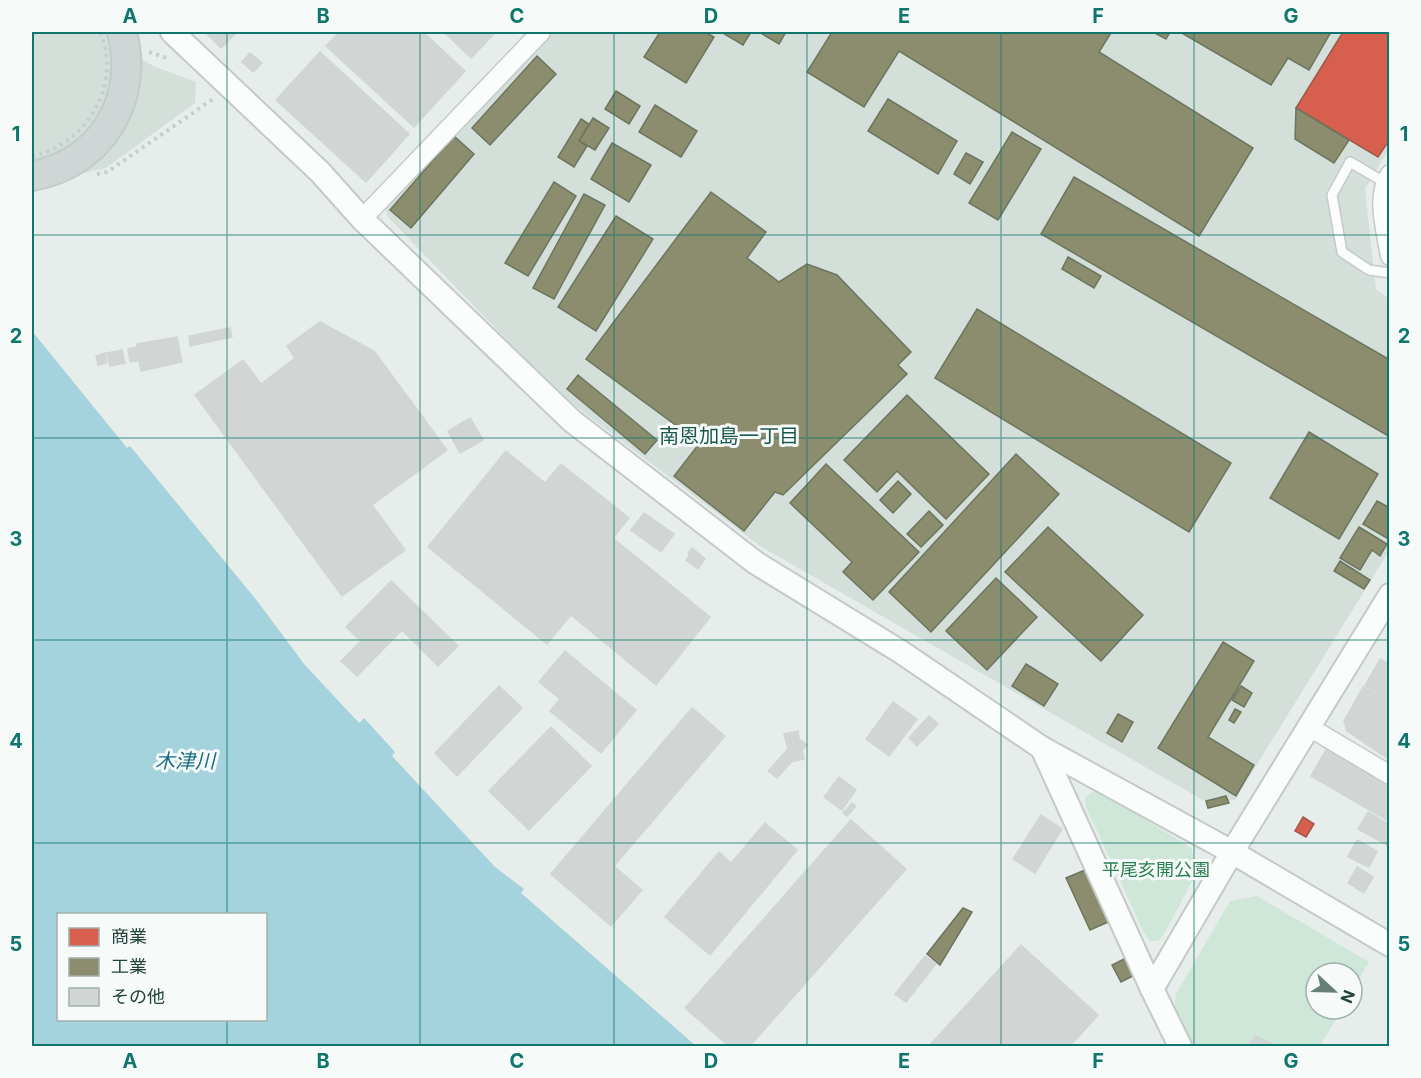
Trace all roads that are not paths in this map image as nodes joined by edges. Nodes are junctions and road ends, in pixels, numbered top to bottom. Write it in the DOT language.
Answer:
graph roads {
  1 [pos="121,32"];
  2 [pos="173,32"];
  3 [pos="541,32"];
  4 [pos="32,176"];
  5 [pos="1386,188"];
  6 [pos="362,219"];
  7 [pos="1389,256"];
  8 [pos="1389,273"];
  9 [pos="1389,595"];
  10 [pos="1310,728"];
  11 [pos="1042,748"];
  12 [pos="1389,775"];
  13 [pos="1232,852"];
  14 [pos="1389,945"];
  15 [pos="1152,990"];
  16 [pos="1180,1047"];
  1 -- 4 [label="main road"];
  2 -- 6 [label="street"];
  3 -- 6 [label="street"];
  5 -- 7 [label="street"];
  5 -- 8 [label="lane"];
  6 -- 11 [label="street"];
  9 -- 10 [label="street"];
  10 -- 12 [label="street"];
  10 -- 13 [label="street"];
  11 -- 13 [label="street"];
  11 -- 15 [label="street"];
  13 -- 14 [label="street"];
  13 -- 15 [label="street"];
  15 -- 16 [label="street"];
}
